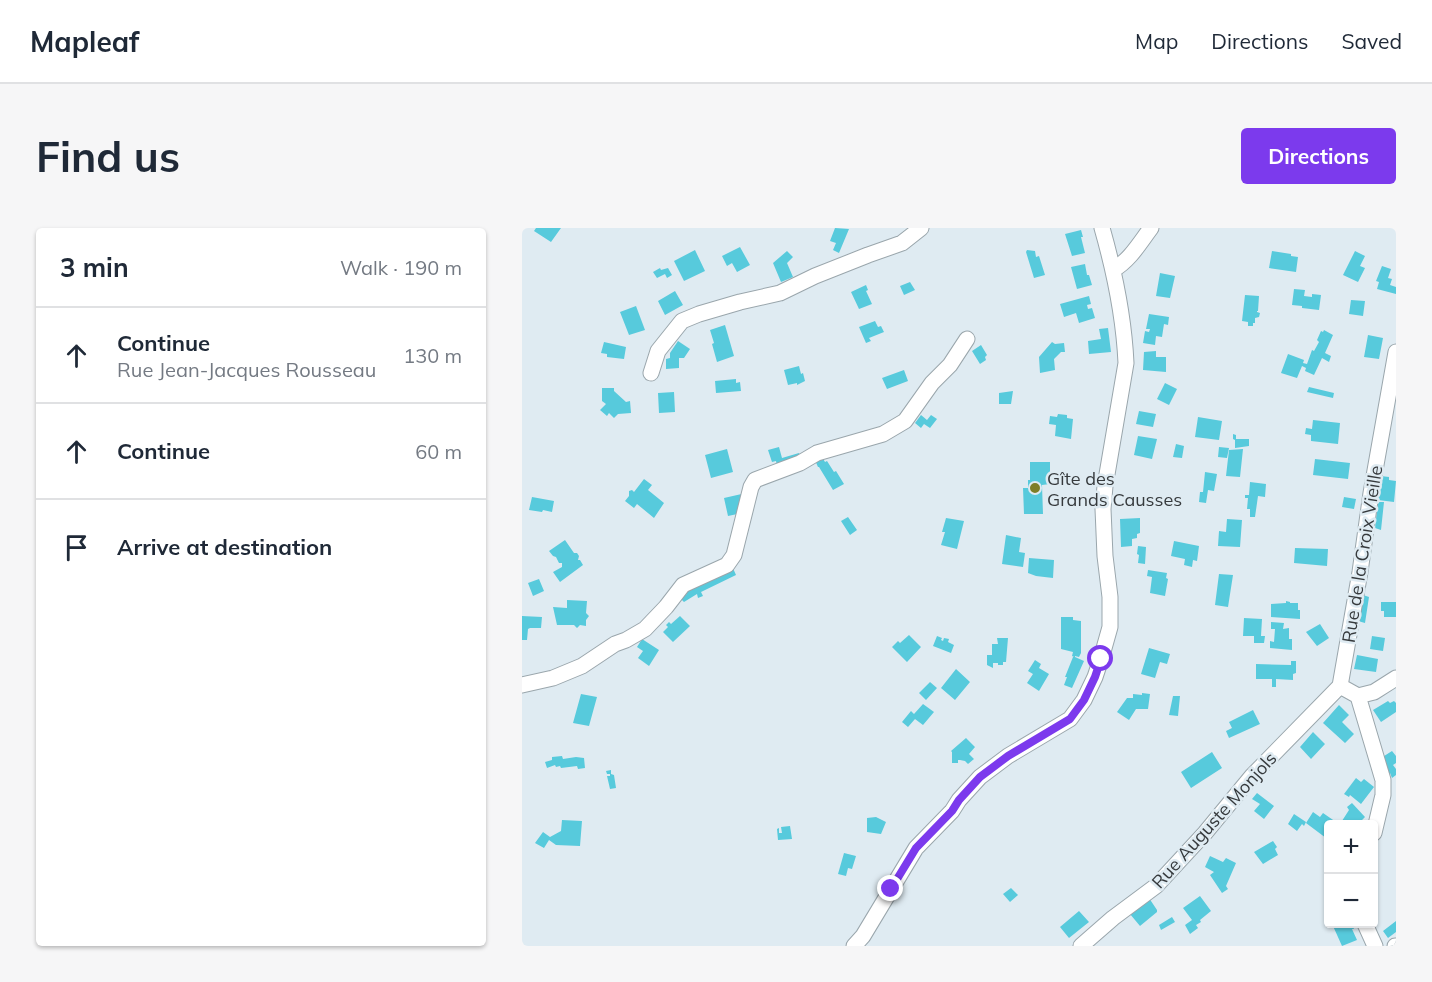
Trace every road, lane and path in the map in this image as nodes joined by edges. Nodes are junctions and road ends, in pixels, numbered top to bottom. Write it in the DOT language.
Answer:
graph roads {
  1 [pos="921,228"];
  2 [pos="1102,228"];
  3 [pos="1151,228"];
  4 [pos="1113,270"];
  5 [pos="967,339"];
  6 [pos="1396,352"];
  7 [pos="651,373"];
  8 [pos="1396,678"];
  9 [pos="522,685"];
  10 [pos="1340,686"];
  11 [pos="1358,696"];
  12 [pos="1377,820"];
  13 [pos="1367,928"];
  14 [pos="854,946"];
  15 [pos="1082,946"];
  16 [pos="1375,946"];
  1 -- 7 [label="street"];
  2 -- 4 [label="street"];
  3 -- 4 [label="street"];
  4 -- 14 [label="street"];
  5 -- 9 [label="street"];
  6 -- 10 [label="street, Rue de la Croix Vieille"];
  8 -- 11 [label="street"];
  10 -- 11 [label="street"];
  10 -- 15 [label="street, Rue Auguste Monjols"];
  11 -- 12 [label="street"];
  13 -- 16 [label="street"];
}
